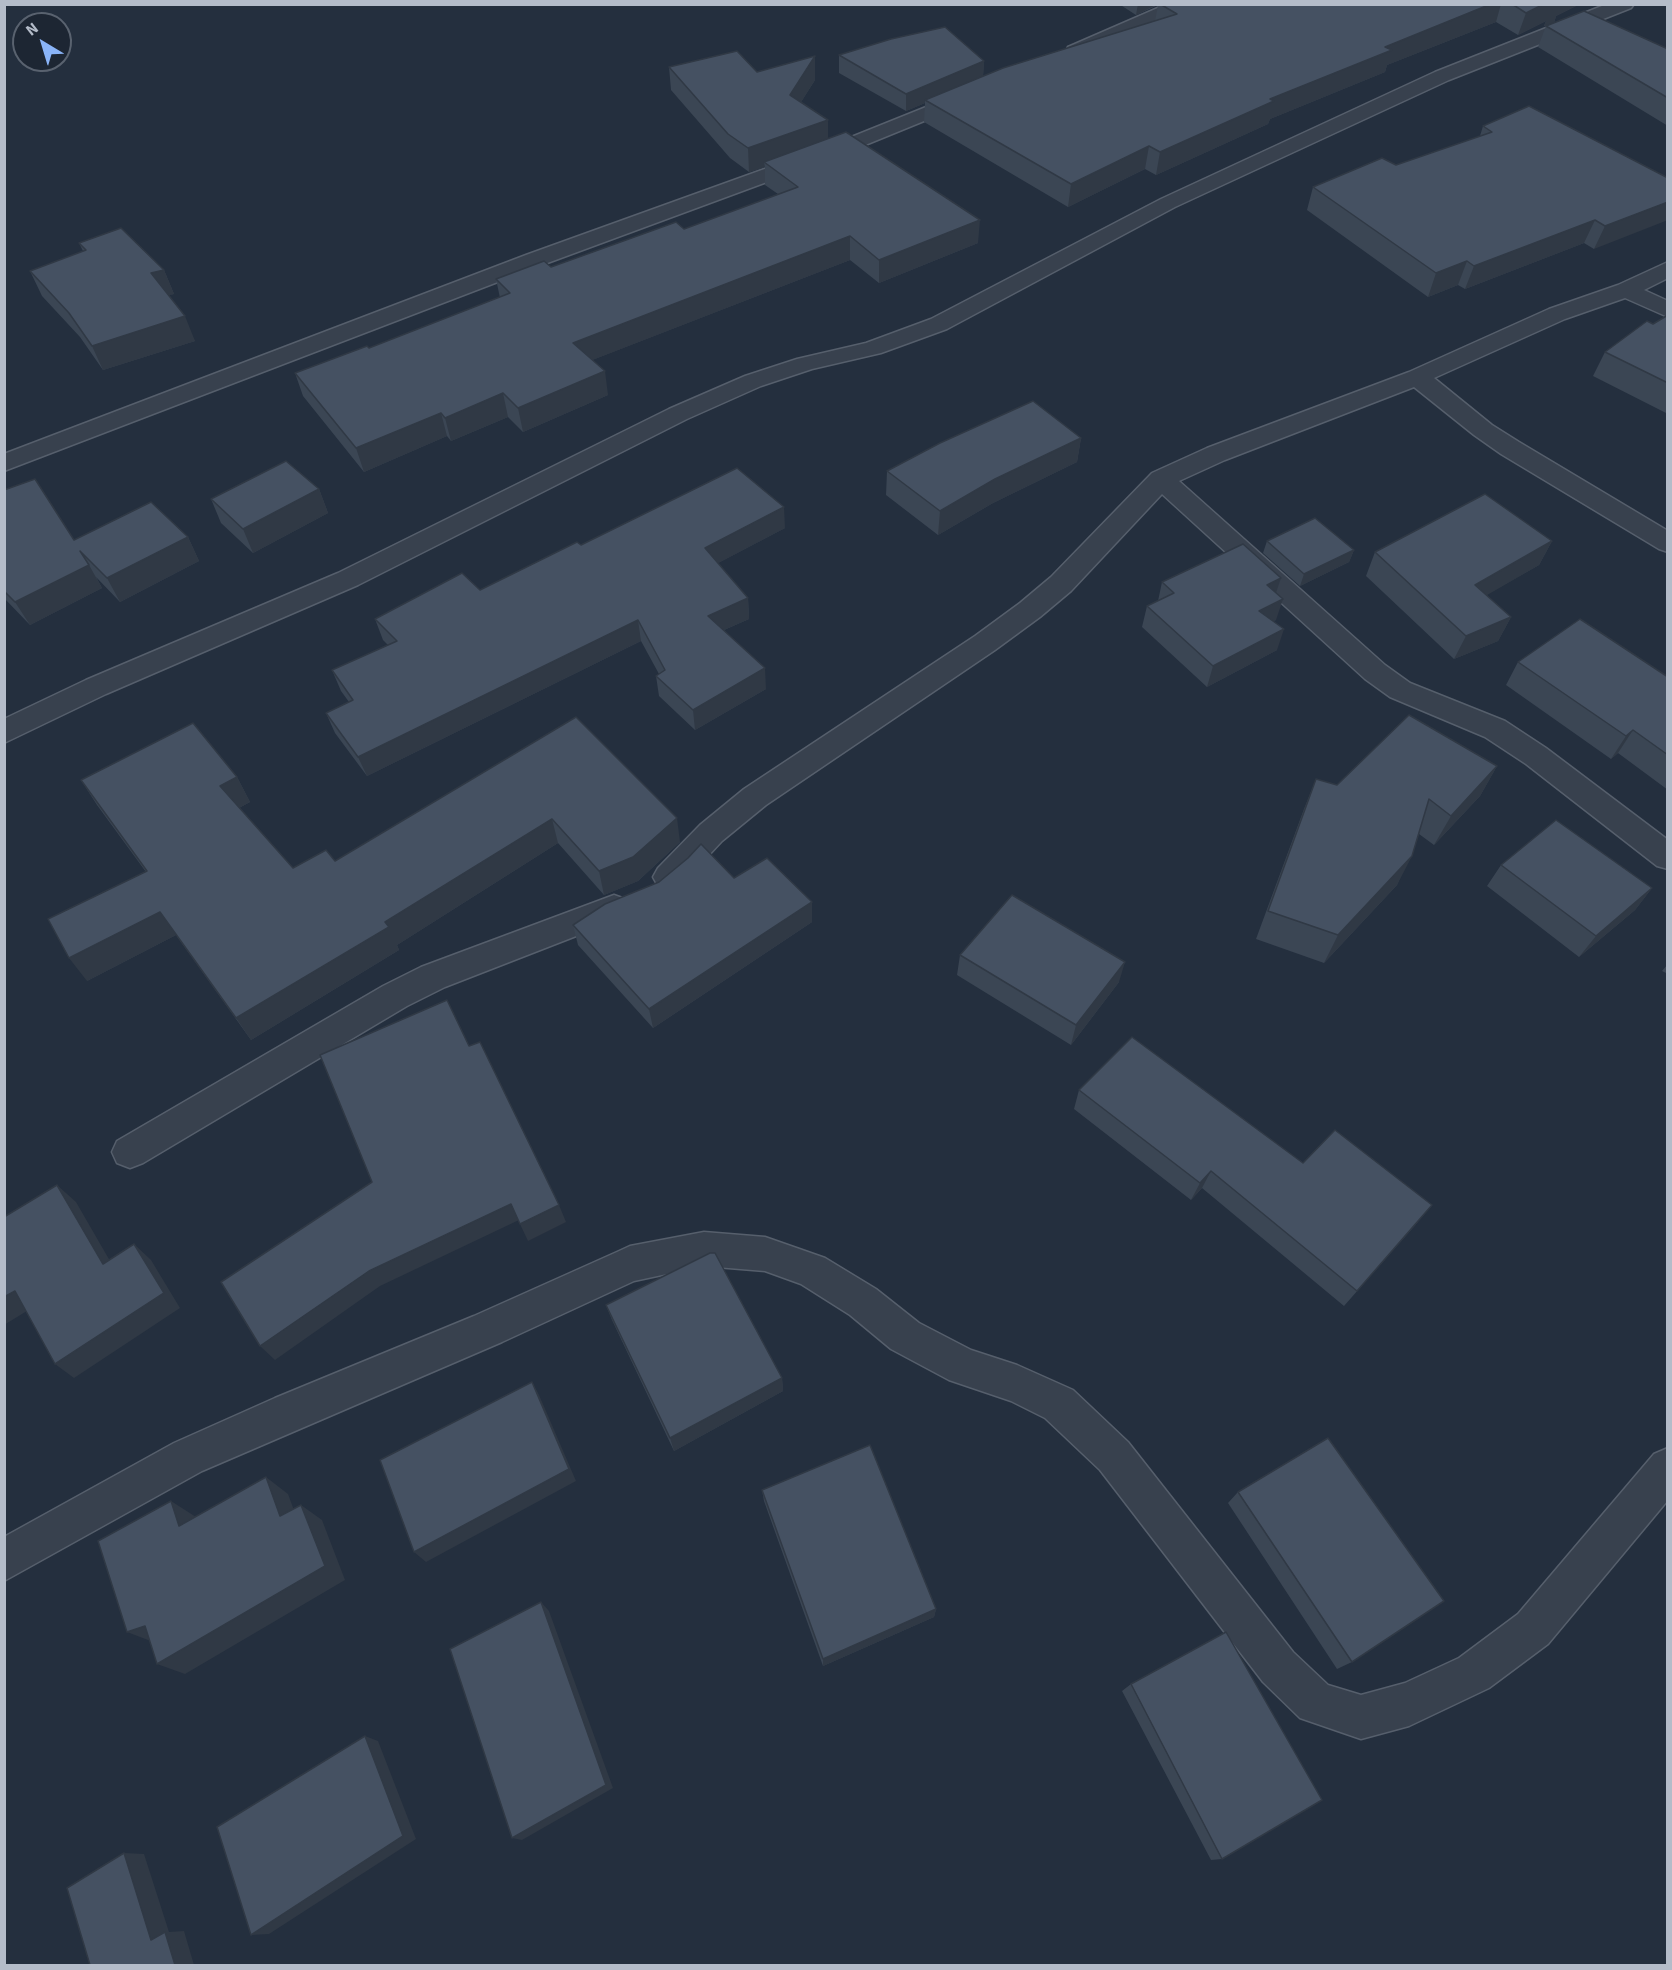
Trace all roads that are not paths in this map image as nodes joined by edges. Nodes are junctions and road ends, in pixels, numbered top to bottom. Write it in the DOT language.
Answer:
graph roads {
  1 [pos="1184,4"];
  2 [pos="1625,4"];
  3 [pos="1052,61"];
  4 [pos="990,87"];
  5 [pos="1668,269"];
  6 [pos="1626,290"];
  7 [pos="1668,310"];
  8 [pos="1417,377"];
  9 [pos="4,463"];
  10 [pos="1161,479"];
  11 [pos="1668,543"];
  12 [pos="4,732"];
  13 [pos="1668,858"];
  14 [pos="130,1152"];
  15 [pos="1668,1468"];
  16 [pos="4,1560"];
  1 -- 3 [label="street"];
  2 -- 12 [label="street"];
  4 -- 9 [label="street"];
  5 -- 6 [label="street"];
  6 -- 7 [label="street"];
  6 -- 8 [label="street"];
  8 -- 10 [label="street"];
  8 -- 11 [label="street"];
  10 -- 13 [label="street"];
  10 -- 14 [label="street"];
  15 -- 16 [label="street"];
}
